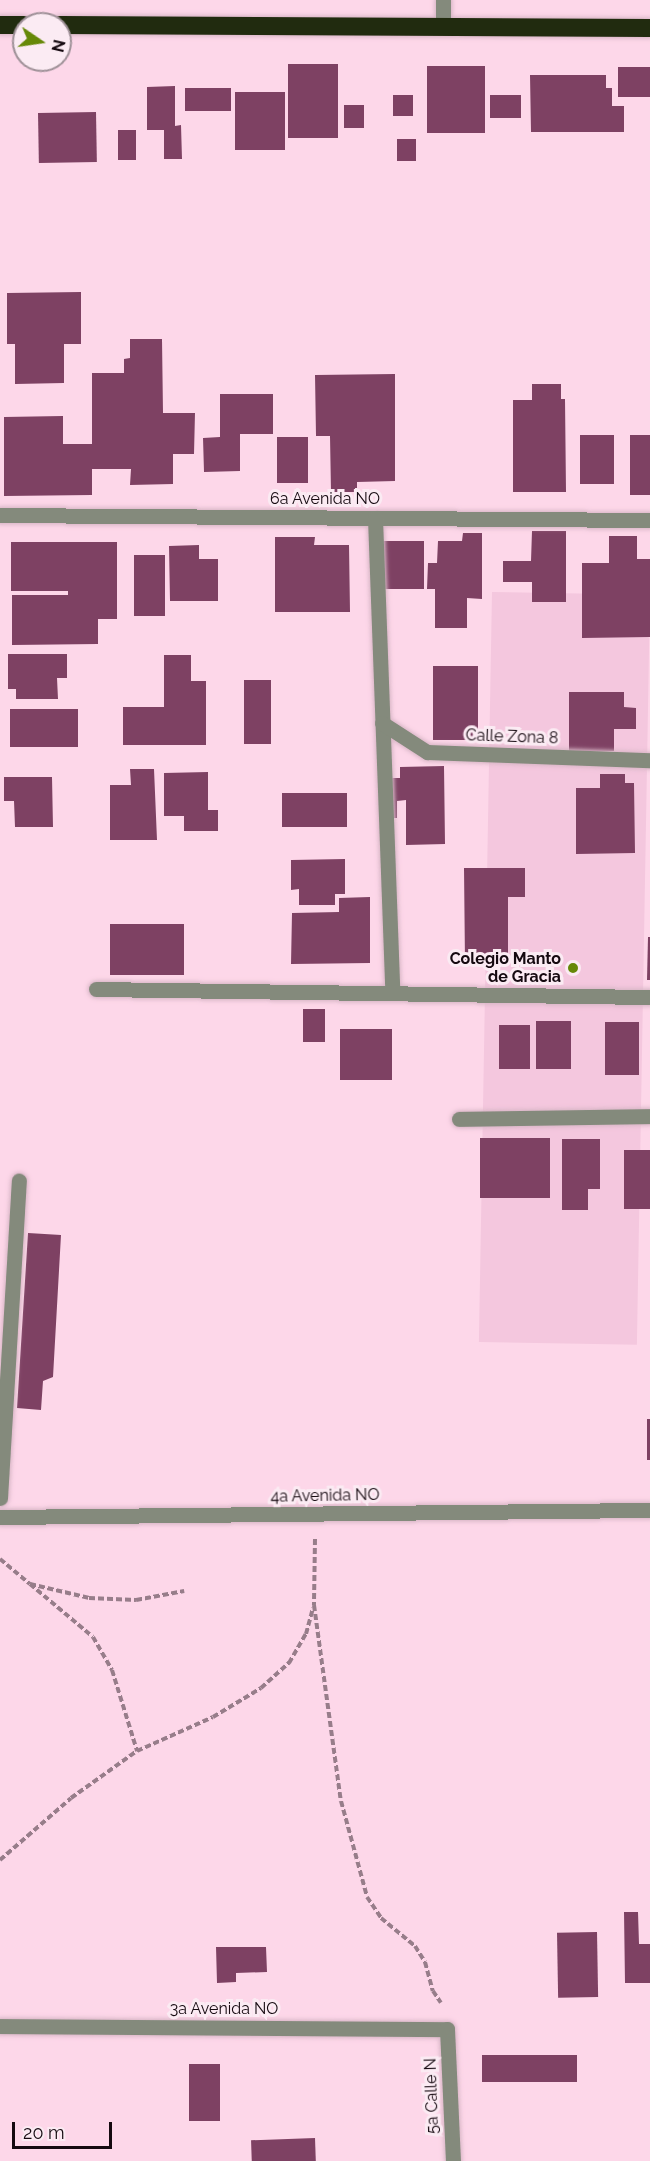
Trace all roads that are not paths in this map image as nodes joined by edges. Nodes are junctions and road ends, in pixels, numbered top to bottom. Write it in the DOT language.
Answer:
graph roads {
  1 [pos="443,0"];
  2 [pos="72,25"];
  3 [pos="443,27"];
  4 [pos="650,28"];
  5 [pos="0,515"];
  6 [pos="375,518"];
  7 [pos="650,520"];
  8 [pos="382,723"];
  9 [pos="650,760"];
  10 [pos="96,989"];
  11 [pos="392,992"];
  12 [pos="650,998"];
  13 [pos="650,1116"];
  14 [pos="459,1119"];
  15 [pos="19,1181"];
  16 [pos="0,1498"];
  17 [pos="650,1510"];
  18 [pos="0,1517"];
  19 [pos="0,2026"];
  20 [pos="447,2029"];
  21 [pos="453,2161"];
  1 -- 3 [label="street"];
  2 -- 3 [label="highway"];
  3 -- 4 [label="highway"];
  5 -- 6 [label="street, 6a Avenida NO"];
  6 -- 7 [label="street, 6a Avenida NO"];
  6 -- 8 [label="street"];
  8 -- 9 [label="street, Calle Zona 8"];
  8 -- 11 [label="street"];
  10 -- 11 [label="street"];
  11 -- 12 [label="street"];
  13 -- 14 [label="street"];
  15 -- 16 [label="street"];
  17 -- 18 [label="street, 4a Avenida NO"];
  19 -- 20 [label="street, 3a Avenida NO"];
  20 -- 21 [label="street, 5a Calle N"];
}
